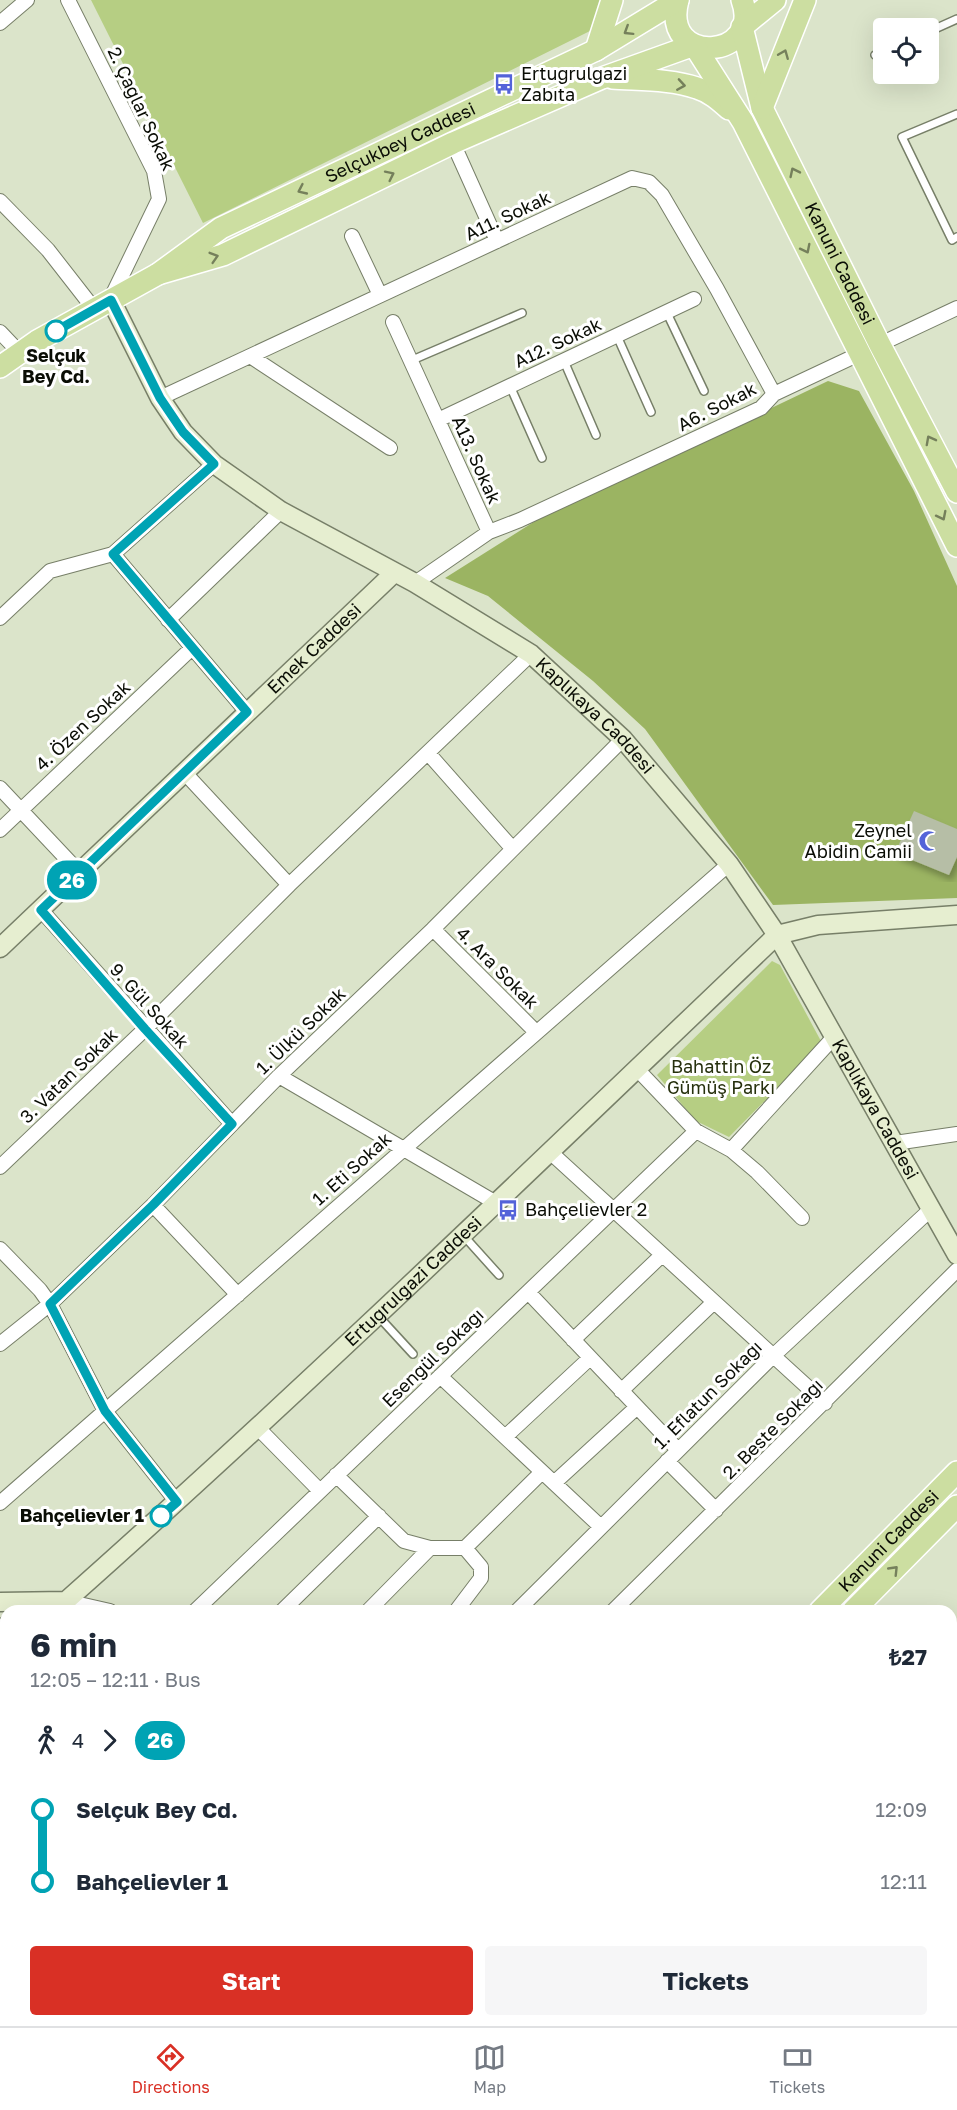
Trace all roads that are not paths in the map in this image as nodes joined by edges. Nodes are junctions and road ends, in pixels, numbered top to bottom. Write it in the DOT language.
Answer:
graph roads {
  1 [pos="27,0"];
  2 [pos="68,0"];
  3 [pos="612,0"];
  4 [pos="678,0"];
  5 [pos="742,0"];
  6 [pos="775,0"];
  7 [pos="805,0"];
  8 [pos="957,19"];
  9 [pos="0,23"];
  10 [pos="742,27"];
  11 [pos="939,27"];
  12 [pos="694,45"];
  13 [pos="596,50"];
  14 [pos="602,78"];
  15 [pos="762,108"];
  16 [pos="957,114"];
  17 [pos="743,122"];
  18 [pos="453,143"];
  19 [pos="0,201"];
  20 [pos="352,236"];
  21 [pos="957,237"];
  22 [pos="497,241"];
  23 [pos="158,274"];
  24 [pos="380,295"];
  25 [pos="694,299"];
  26 [pos="102,305"];
  27 [pos="957,308"];
  28 [pos="667,312"];
  29 [pos="522,313"];
  30 [pos="393,322"];
  31 [pos="0,332"];
  32 [pos="617,336"];
  33 [pos="880,345"];
  34 [pos="20,353"];
  35 [pos="859,354"];
  36 [pos="250,356"];
  37 [pos="410,361"];
  38 [pos="564,361"];
  39 [pos="0,367"];
  40 [pos="510,386"];
  41 [pos="704,391"];
  42 [pos="774,394"];
  43 [pos="160,398"];
  44 [pos="651,412"];
  45 [pos="438,420"];
  46 [pos="596,435"];
  47 [pos="390,448"];
  48 [pos="542,458"];
  49 [pos="214,464"];
  50 [pos="957,492"];
  51 [pos="281,511"];
  52 [pos="489,532"];
  53 [pos="957,546"];
  54 [pos="113,554"];
  55 [pos="394,573"];
  56 [pos="415,583"];
  57 [pos="0,618"];
  58 [pos="168,620"];
  59 [pos="192,648"];
  60 [pos="531,654"];
  61 [pos="247,712"];
  62 [pos="623,739"];
  63 [pos="428,753"];
  64 [pos="184,772"];
  65 [pos="0,788"];
  66 [pos="21,810"];
  67 [pos="0,830"];
  68 [pos="512,848"];
  69 [pos="729,864"];
  70 [pos="80,873"];
  71 [pos="289,885"];
  72 [pos="41,910"];
  73 [pos="957,915"];
  74 [pos="433,929"];
  75 [pos="777,935"];
  76 [pos="0,948"];
  77 [pos="145,1029"];
  78 [pos="536,1032"];
  79 [pos="834,1037"];
  80 [pos="637,1069"];
  81 [pos="279,1077"];
  82 [pos="232,1124"];
  83 [pos="696,1131"];
  84 [pos="957,1134"];
  85 [pos="895,1143"];
  86 [pos="402,1149"];
  87 [pos="731,1150"];
  88 [pos="549,1151"];
  89 [pos="0,1167"];
  90 [pos="496,1203"];
  91 [pos="153,1205"];
  92 [pos="614,1210"];
  93 [pos="930,1210"];
  94 [pos="802,1218"];
  95 [pos="463,1235"];
  96 [pos="0,1249"];
  97 [pos="662,1255"];
  98 [pos="957,1255"];
  99 [pos="957,1270"];
  100 [pos="500,1275"];
  101 [pos="528,1292"];
  102 [pos="238,1295"];
  103 [pos="714,1302"];
  104 [pos="50,1304"];
  105 [pos="378,1315"];
  106 [pos="573,1340"];
  107 [pos="0,1344"];
  108 [pos="413,1354"];
  109 [pos="773,1356"];
  110 [pos="590,1358"];
  111 [pos="440,1376"];
  112 [pos="621,1391"];
  113 [pos="825,1403"];
  114 [pos="637,1407"];
  115 [pos="105,1411"];
  116 [pos="258,1428"];
  117 [pos="505,1437"];
  118 [pos="678,1450"];
  119 [pos="667,1461"];
  120 [pos="542,1472"];
  121 [pos="957,1472"];
  122 [pos="336,1475"];
  123 [pos="554,1483"];
  124 [pos="320,1491"];
  125 [pos="177,1502"];
  126 [pos="0,1503"];
  127 [pos="957,1506"];
  128 [pos="716,1510"];
  129 [pos="379,1516"];
  130 [pos="601,1527"];
  131 [pos="430,1548"];
  132 [pos="465,1548"];
  133 [pos="68,1605"];
  134 [pos="201,1605"];
  135 [pos="288,1605"];
  136 [pos="374,1605"];
  137 [pos="461,1605"];
  138 [pos="523,1605"];
  139 [pos="619,1605"];
  140 [pos="826,1605"];
  141 [pos="859,1605"];
  1 -- 9 [label="street"];
  2 -- 26 [label="street, 2. Çağlar Sokak"];
  3 -- 13 [label="main road"];
  4 -- 12 [label="main road"];
  4 -- 13 [label="main road, Selçukbey Caddesi, one-way"];
  5 -- 10 [label="main road, Kanuni Caddesi"];
  6 -- 10 [label="main road"];
  15 -- 7 [label="main road, one-way"];
  8 -- 11 [label="lane"];
  10 -- 12 [label="main road"];
  10 -- 15 [label="main road, Kanuni Caddesi"];
  12 -- 14 [label="main road, Selçukbey Caddesi"];
  12 -- 17 [label="main road"];
  13 -- 23 [label="main road, Selçukbey Caddesi, one-way"];
  14 -- 17 [label="main road, one-way"];
  14 -- 18 [label="main road, Selçukbey Caddesi"];
  33 -- 15 [label="main road, Kanuni Caddesi, one-way"];
  16 -- 21 [label="lane"];
  17 -- 35 [label="main road, Kanuni Caddesi, one-way"];
  18 -- 22 [label="street"];
  23 -- 18 [label="main road, Selçukbey Caddesi, one-way"];
  19 -- 26 [label="street"];
  20 -- 24 [label="street"];
  22 -- 24 [label="street, A11. Sokak"];
  22 -- 42 [label="street, A11. Sokak"];
  23 -- 26 [label="main road, Selçukbey Caddesi"];
  24 -- 36 [label="street, A11. Sokak"];
  25 -- 28 [label="street, A12. Sokak"];
  26 -- 34 [label="main road, Selçukbey Caddesi"];
  26 -- 43 [label="main road, Kaplıkaya Caddesi"];
  27 -- 33 [label="street, A6. Sokak"];
  28 -- 32 [label="street, A12. Sokak"];
  28 -- 41 [label="lane"];
  29 -- 37 [label="lane"];
  30 -- 37 [label="street, A13. Sokak"];
  31 -- 34 [label="street"];
  32 -- 38 [label="street, A12. Sokak"];
  32 -- 44 [label="lane"];
  33 -- 35 [label="street, A6. Sokak"];
  50 -- 33 [label="main road, Kanuni Caddesi, one-way"];
  34 -- 39 [label="main road, Selçukbey Caddesi"];
  35 -- 42 [label="street, A6. Sokak"];
  35 -- 53 [label="main road, Kanuni Caddesi, one-way"];
  36 -- 43 [label="street, A11. Sokak"];
  36 -- 47 [label="street"];
  37 -- 45 [label="street, A13. Sokak"];
  38 -- 40 [label="street, A12. Sokak"];
  38 -- 46 [label="lane"];
  40 -- 45 [label="street, A12. Sokak"];
  40 -- 48 [label="lane"];
  42 -- 52 [label="street, A6. Sokak"];
  43 -- 49 [label="main road, Kaplıkaya Caddesi"];
  45 -- 52 [label="street, A13. Sokak"];
  49 -- 51 [label="main road, Kaplıkaya Caddesi"];
  49 -- 54 [label="street"];
  51 -- 55 [label="main road, Kaplıkaya Caddesi"];
  51 -- 58 [label="street"];
  52 -- 56 [label="street, A13. Sokak"];
  54 -- 57 [label="street"];
  54 -- 58 [label="street"];
  55 -- 56 [label="main road, Kaplıkaya Caddesi"];
  55 -- 61 [label="main road, Emek Caddesi"];
  56 -- 60 [label="main road, Kaplıkaya Caddesi"];
  58 -- 59 [label="street"];
  59 -- 61 [label="street"];
  59 -- 66 [label="street, 4. Özen Sokak"];
  60 -- 62 [label="main road, Kaplıkaya Caddesi"];
  60 -- 63 [label="street, 3. Vatan Sokak"];
  61 -- 64 [label="main road, Emek Caddesi"];
  62 -- 68 [label="street, 1. Ülkü Sokak"];
  62 -- 69 [label="main road, Kaplıkaya Caddesi"];
  63 -- 68 [label="street"];
  63 -- 71 [label="street, 3. Vatan Sokak"];
  64 -- 70 [label="main road, Emek Caddesi"];
  64 -- 71 [label="street"];
  65 -- 66 [label="street"];
  66 -- 67 [label="street, 4. Özen Sokak"];
  66 -- 70 [label="street"];
  68 -- 74 [label="street, 1. Ülkü Sokak"];
  69 -- 75 [label="main road, Kaplıkaya Caddesi"];
  69 -- 78 [label="street, 1. Eti Sokak"];
  70 -- 72 [label="main road, Emek Caddesi"];
  71 -- 77 [label="street, 3. Vatan Sokak"];
  72 -- 76 [label="main road, Emek Caddesi"];
  72 -- 77 [label="street, 9. Gül Sokak"];
  73 -- 75 [label="main road"];
  74 -- 78 [label="street, 4. Ara Sokak"];
  74 -- 81 [label="street, 1. Ülkü Sokak"];
  75 -- 79 [label="main road, Kaplıkaya Caddesi"];
  75 -- 80 [label="main road, Ertuğrulgazi Caddesi"];
  77 -- 82 [label="street, 9. Gül Sokak"];
  77 -- 89 [label="street, 3. Vatan Sokak"];
  78 -- 86 [label="street, 1. Eti Sokak"];
  79 -- 85 [label="main road, Kaplıkaya Caddesi"];
  79 -- 87 [label="street"];
  80 -- 83 [label="street"];
  80 -- 88 [label="main road, Ertuğrulgazi Caddesi"];
  81 -- 82 [label="street, 1. Ülkü Sokak"];
  81 -- 86 [label="street"];
  82 -- 91 [label="street, 1. Ülkü Sokak"];
  83 -- 87 [label="street"];
  83 -- 92 [label="street, Esengül Sokağı"];
  84 -- 85 [label="street"];
  85 -- 93 [label="main road, Kaplıkaya Caddesi"];
  86 -- 90 [label="street"];
  86 -- 102 [label="street, 1. Eti Sokak"];
  87 -- 94 [label="street"];
  88 -- 90 [label="main road, Ertuğrulgazi Caddesi"];
  88 -- 92 [label="street"];
  90 -- 95 [label="main road, Ertuğrulgazi Caddesi"];
  91 -- 102 [label="street"];
  91 -- 104 [label="street, 1. Ülkü Sokak"];
  92 -- 97 [label="street"];
  92 -- 101 [label="street, Esengül Sokağı"];
  93 -- 98 [label="main road, Kaplıkaya Caddesi"];
  93 -- 109 [label="street, 1. Eflatun Sokağı"];
  95 -- 100 [label="lane"];
  95 -- 105 [label="main road, Ertuğrulgazi Caddesi"];
  96 -- 104 [label="street"];
  97 -- 103 [label="street"];
  97 -- 106 [label="street"];
  99 -- 113 [label="street, 2. Beste Sokağı"];
  101 -- 106 [label="street"];
  101 -- 111 [label="street, Esengül Sokağı"];
  102 -- 115 [label="street, 1. Eti Sokak"];
  103 -- 109 [label="street"];
  103 -- 112 [label="street"];
  104 -- 107 [label="street, 1. Ülkü Sokak"];
  104 -- 115 [label="street"];
  105 -- 108 [label="lane"];
  105 -- 116 [label="main road, Ertuğrulgazi Caddesi"];
  106 -- 110 [label="street"];
  109 -- 113 [label="street"];
  109 -- 118 [label="street, 1. Eflatun Sokağı"];
  110 -- 112 [label="street"];
  110 -- 117 [label="street"];
  111 -- 117 [label="street"];
  111 -- 122 [label="street, Esengül Sokağı"];
  112 -- 114 [label="street"];
  113 -- 128 [label="street, 2. Beste Sokağı"];
  114 -- 118 [label="street"];
  114 -- 123 [label="street"];
  115 -- 125 [label="street"];
  115 -- 126 [label="street, 1. Eti Sokak"];
  116 -- 124 [label="street"];
  116 -- 125 [label="main road, Ertuğrulgazi Caddesi"];
  117 -- 120 [label="street"];
  118 -- 119 [label="street, 1. Eflatun Sokağı"];
  119 -- 128 [label="street"];
  119 -- 130 [label="street, 1. Eflatun Sokağı"];
  120 -- 123 [label="street"];
  120 -- 132 [label="street"];
  121 -- 140 [label="main road, Kanuni Caddesi"];
  122 -- 124 [label="street, Esengül Sokağı"];
  122 -- 129 [label="street"];
  123 -- 130 [label="street"];
  124 -- 134 [label="street, Esengül Sokağı"];
  125 -- 133 [label="main road, Ertuğrulgazi Caddesi"];
  141 -- 127 [label="main road, Kanuni Caddesi, one-way"];
  128 -- 139 [label="street, 2. Beste Sokağı"];
  129 -- 131 [label="street"];
  129 -- 135 [label="street"];
  130 -- 138 [label="street, 1. Eflatun Sokağı"];
  131 -- 132 [label="street"];
  131 -- 136 [label="street"];
  132 -- 137 [label="street"];
}
